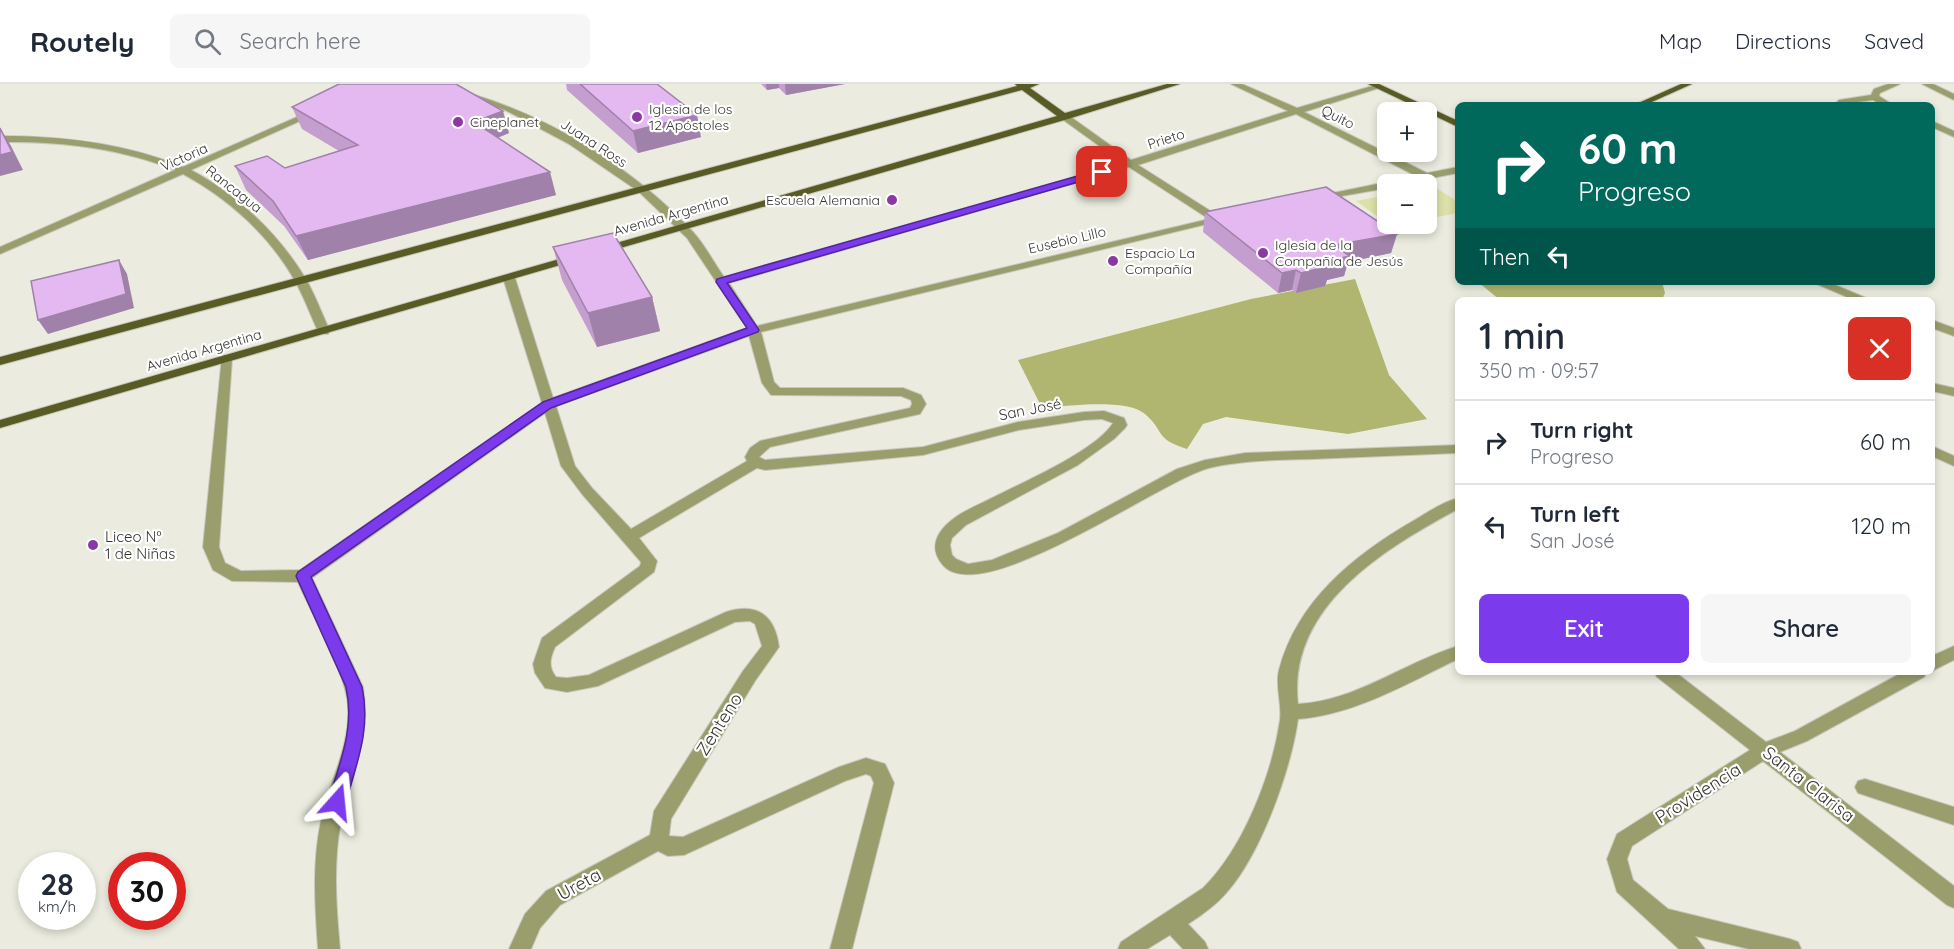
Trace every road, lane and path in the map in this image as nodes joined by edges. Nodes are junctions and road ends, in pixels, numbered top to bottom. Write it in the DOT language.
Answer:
graph roads {
  1 [pos="430,84"];
  2 [pos="1035,84"];
  3 [pos="1176,84"];
  4 [pos="1235,84"];
  5 [pos="1688,84"];
  6 [pos="1896,84"];
  7 [pos="1926,84"];
  8 [pos="1374,85"];
  9 [pos="1021,86"];
  10 [pos="1874,97"];
  11 [pos="1954,98"];
  12 [pos="1645,102"];
  13 [pos="1852,102"];
  14 [pos="1883,102"];
  15 [pos="326,108"];
  16 [pos="1296,111"];
  17 [pos="1065,117"];
  18 [pos="1455,123"];
  19 [pos="1935,125"];
  20 [pos="1954,134"];
  21 [pos="0,139"];
  22 [pos="1130,164"];
  23 [pos="185,171"];
  24 [pos="1455,171"];
  25 [pos="1420,174"];
  26 [pos="1437,175"];
  27 [pos="1377,187"];
  28 [pos="642,189"];
  29 [pos="1340,211"];
  30 [pos="1234,216"];
  31 [pos="1218,220"];
  32 [pos="683,227"];
  33 [pos="0,251"];
  34 [pos="509,278"];
  35 [pos="301,280"];
  36 [pos="721,282"];
  37 [pos="1826,285"];
  38 [pos="1856,297"];
  39 [pos="1935,325"];
  40 [pos="754,330"];
  41 [pos="324,331"];
  42 [pos="1954,332"];
  43 [pos="226,359"];
  44 [pos="0,360"];
  45 [pos="1935,388"];
  46 [pos="1954,392"];
  47 [pos="547,405"];
  48 [pos="0,424"];
  49 [pos="1455,449"];
  50 [pos="1935,452"];
  51 [pos="1954,462"];
  52 [pos="755,463"];
  53 [pos="1455,505"];
  54 [pos="630,536"];
  55 [pos="303,576"];
  56 [pos="1455,653"];
  57 [pos="1952,655"];
  58 [pos="1935,663"];
  59 [pos="1667,675"];
  60 [pos="1913,675"];
  61 [pos="1289,712"];
  62 [pos="1765,750"];
  63 [pos="1866,787"];
  64 [pos="1954,816"];
  65 [pos="659,840"];
  66 [pos="1954,898"];
  67 [pos="1663,918"];
  68 [pos="1171,921"];
  69 [pos="329,949"];
  70 [pos="520,949"];
  71 [pos="841,949"];
  72 [pos="1129,949"];
  73 [pos="1197,949"];
  74 [pos="1694,949"];
  75 [pos="1790,949"];
  1 -- 28 [label="street, Juana Ross"];
  2 -- 9 [label="main road"];
  3 -- 17 [label="main road, Avenida Argentina"];
  4 -- 16 [label="street, Quito"];
  5 -- 12 [label="main road"];
  6 -- 10 [label="street"];
  7 -- 11 [label="street"];
  8 -- 16 [label="street, Prieto"];
  8 -- 18 [label="main road"];
  9 -- 17 [label="main road"];
  9 -- 28 [label="main road"];
  10 -- 13 [label="street"];
  10 -- 14 [label="street"];
  15 -- 23 [label="street, Victoria"];
  16 -- 22 [label="street, Prieto"];
  16 -- 25 [label="street, Quito"];
  17 -- 22 [label="street"];
  17 -- 32 [label="main road, Avenida Argentina"];
  19 -- 20 [label="street"];
  21 -- 23 [label="street, Rancagua"];
  22 -- 31 [label="street"];
  22 -- 36 [label="street, Prieto"];
  23 -- 33 [label="street, Victoria"];
  23 -- 35 [label="street, Rancagua"];
  24 -- 26 [label="street"];
  27 -- 29 [label="street"];
  28 -- 32 [label="street"];
  28 -- 35 [label="main road"];
  30 -- 31 [label="street, Eusebio Lillo"];
  31 -- 40 [label="street, Eusebio Lillo"];
  32 -- 34 [label="main road, Avenida Argentina"];
  32 -- 36 [label="street"];
  34 -- 41 [label="main road, Avenida Argentina"];
  34 -- 47 [label="street, Zenteno"];
  35 -- 41 [label="street, Rancagua"];
  35 -- 44 [label="main road"];
  36 -- 40 [label="street"];
  37 -- 38 [label="street"];
  39 -- 42 [label="street"];
  40 -- 47 [label="street, Eusebio Lillo"];
  40 -- 52 [label="street"];
  41 -- 43 [label="main road, Avenida Argentina"];
  43 -- 48 [label="main road, Avenida Argentina"];
  43 -- 55 [label="street"];
  45 -- 46 [label="street"];
  47 -- 54 [label="street, Zenteno"];
  47 -- 55 [label="street, Eusebio Lillo"];
  49 -- 52 [label="street, San José"];
  50 -- 51 [label="street"];
  52 -- 54 [label="street"];
  53 -- 61 [label="street"];
  54 -- 65 [label="street, Zenteno"];
  55 -- 69 [label="street"];
  56 -- 61 [label="street"];
  57 -- 58 [label="street"];
  59 -- 62 [label="street, Santa Clarisa"];
  60 -- 62 [label="street, Providencia"];
  61 -- 68 [label="street"];
  62 -- 66 [label="street, Santa Clarisa"];
  62 -- 67 [label="street, Providencia"];
  63 -- 64 [label="street"];
  65 -- 70 [label="street, Ureta"];
  65 -- 71 [label="street"];
  67 -- 74 [label="street"];
  67 -- 75 [label="street"];
  68 -- 72 [label="street"];
  68 -- 73 [label="street"];
}
